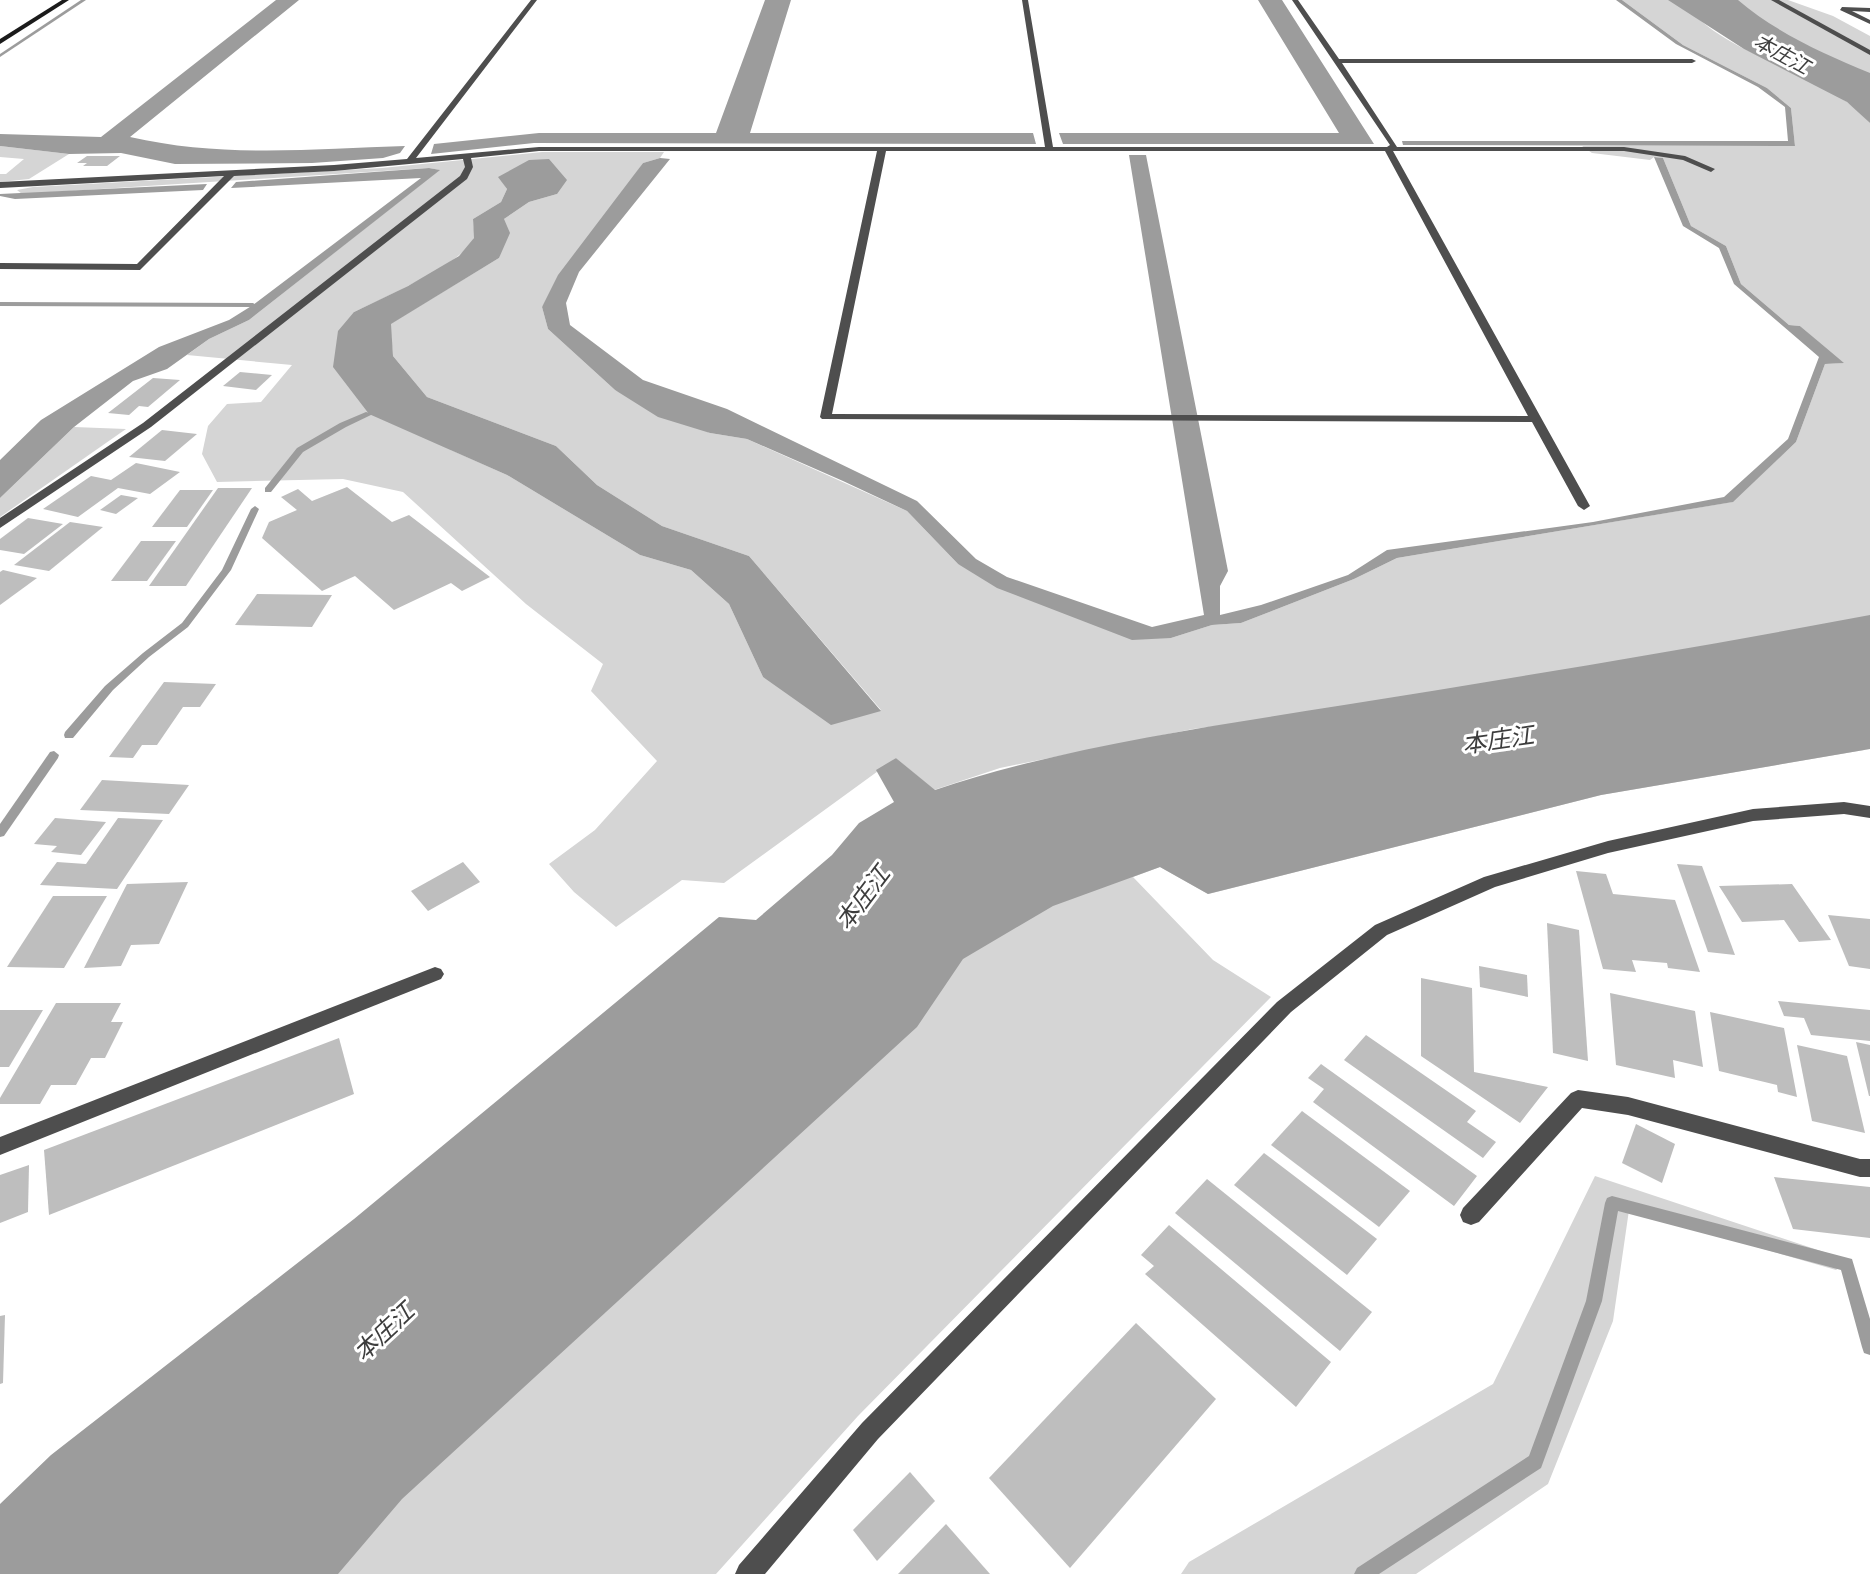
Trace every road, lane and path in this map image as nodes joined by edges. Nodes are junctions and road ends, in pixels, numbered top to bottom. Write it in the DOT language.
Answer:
graph roads {
  1 [pos="66,0"];
  2 [pos="534,0"];
  3 [pos="1025,0"];
  4 [pos="1295,0"];
  5 [pos="1774,0"];
  6 [pos="1870,10"];
  7 [pos="1870,22"];
  8 [pos="0,42"];
  9 [pos="1870,53"];
  10 [pos="1336,61"];
  11 [pos="1692,61"];
  12 [pos="882,149"];
  13 [pos="1049,149"];
  14 [pos="1388,150"];
  15 [pos="467,157"];
  16 [pos="409,162"];
  17 [pos="1711,169"];
  18 [pos="232,173"];
  19 [pos="0,185"];
  20 [pos="0,266"];
  21 [pos="1534,419"];
  22 [pos="1584,506"];
  23 [pos="0,524"];
  24 [pos="1870,812"];
  25 [pos="435,974"];
  26 [pos="0,1146"];
  27 [pos="1870,1168"];
  28 [pos="1471,1215"];
  29 [pos="748,1574"];
  1 -- 8 [label="main road"];
  2 -- 16 [label="street"];
  3 -- 13 [label="street"];
  4 -- 10 [label="street"];
  5 -- 9 [label="street"];
  6 -- 7 [label="street"];
  10 -- 11 [label="street"];
  10 -- 14 [label="street"];
  12 -- 13 [label="street"];
  12 -- 15 [label="street"];
  12 -- 21 [label="street"];
  13 -- 14 [label="street"];
  14 -- 17 [label="street"];
  14 -- 21 [label="street"];
  15 -- 16 [label="street"];
  15 -- 23 [label="street"];
  16 -- 18 [label="street"];
  18 -- 19 [label="street"];
  18 -- 20 [label="street"];
  21 -- 22 [label="street"];
  24 -- 29 [label="street"];
  25 -- 26 [label="street"];
  27 -- 28 [label="street"];
}
